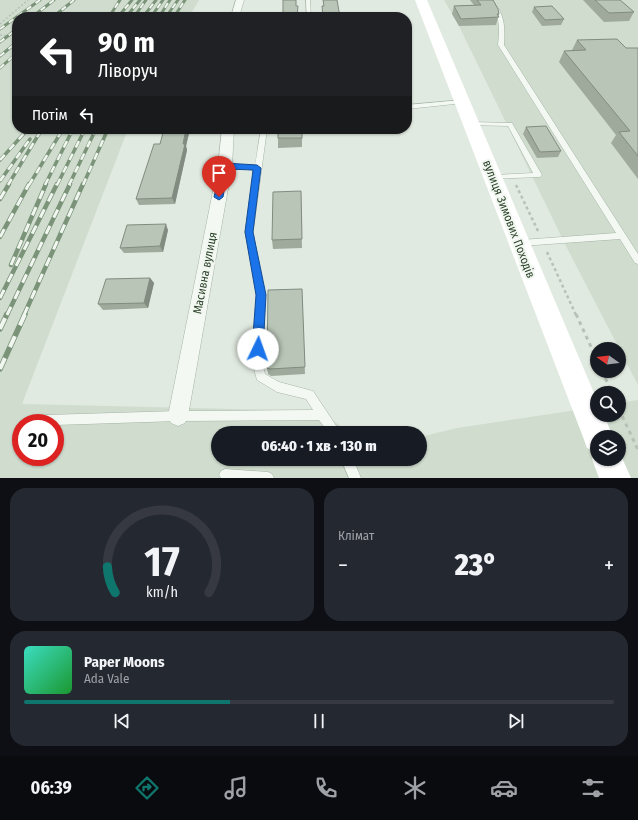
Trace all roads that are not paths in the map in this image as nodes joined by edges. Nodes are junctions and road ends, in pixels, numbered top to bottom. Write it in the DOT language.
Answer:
graph roads {
  1 [pos="240,0"];
  2 [pos="308,0"];
  3 [pos="421,0"];
  4 [pos="490,0"];
  5 [pos="236,12"];
  6 [pos="309,12"];
  7 [pos="462,102"];
  8 [pos="412,107"];
  9 [pos="471,124"];
  10 [pos="228,134"];
  11 [pos="263,134"];
  12 [pos="225,166"];
  13 [pos="257,168"];
  14 [pos="493,177"];
  15 [pos="622,236"];
  16 [pos="518,243"];
  17 [pos="638,261"];
  18 [pos="322,415"];
  19 [pos="178,416"];
  20 [pos="64,419"];
  21 [pos="331,426"];
  22 [pos="595,430"];
  23 [pos="350,466"];
  24 [pos="610,466"];
  25 [pos="225,475"];
  26 [pos="268,478"];
  27 [pos="355,478"];
  28 [pos="615,478"];
  1 -- 5 [label="street"];
  2 -- 6 [label="lane"];
  3 -- 7 [label="main road, вулиця Зимових Походів"];
  4 -- 15 [label="lane"];
  7 -- 8 [label="lane"];
  7 -- 9 [label="main road, вулиця Зимових Походів"];
  9 -- 14 [label="main road, вулиця Зимових Походів"];
  9 -- 14 [label="lane"];
  10 -- 12 [label="street, Масивна вулиця"];
  11 -- 13 [label="lane"];
  12 -- 13 [label="lane"];
  12 -- 19 [label="street, Масивна вулиця"];
  13 -- 18 [label="lane"];
  14 -- 16 [label="main road, вулиця Зимових Походів"];
  15 -- 16 [label="lane"];
  15 -- 17 [label="lane"];
  16 -- 22 [label="main road, вулиця Зимових Походів"];
  18 -- 19 [label="lane"];
  18 -- 21 [label="lane"];
  19 -- 20 [label="lane"];
  23 -- 27 [label="lane"];
  24 -- 28 [label="main road"];
  25 -- 26 [label="lane"];
}
